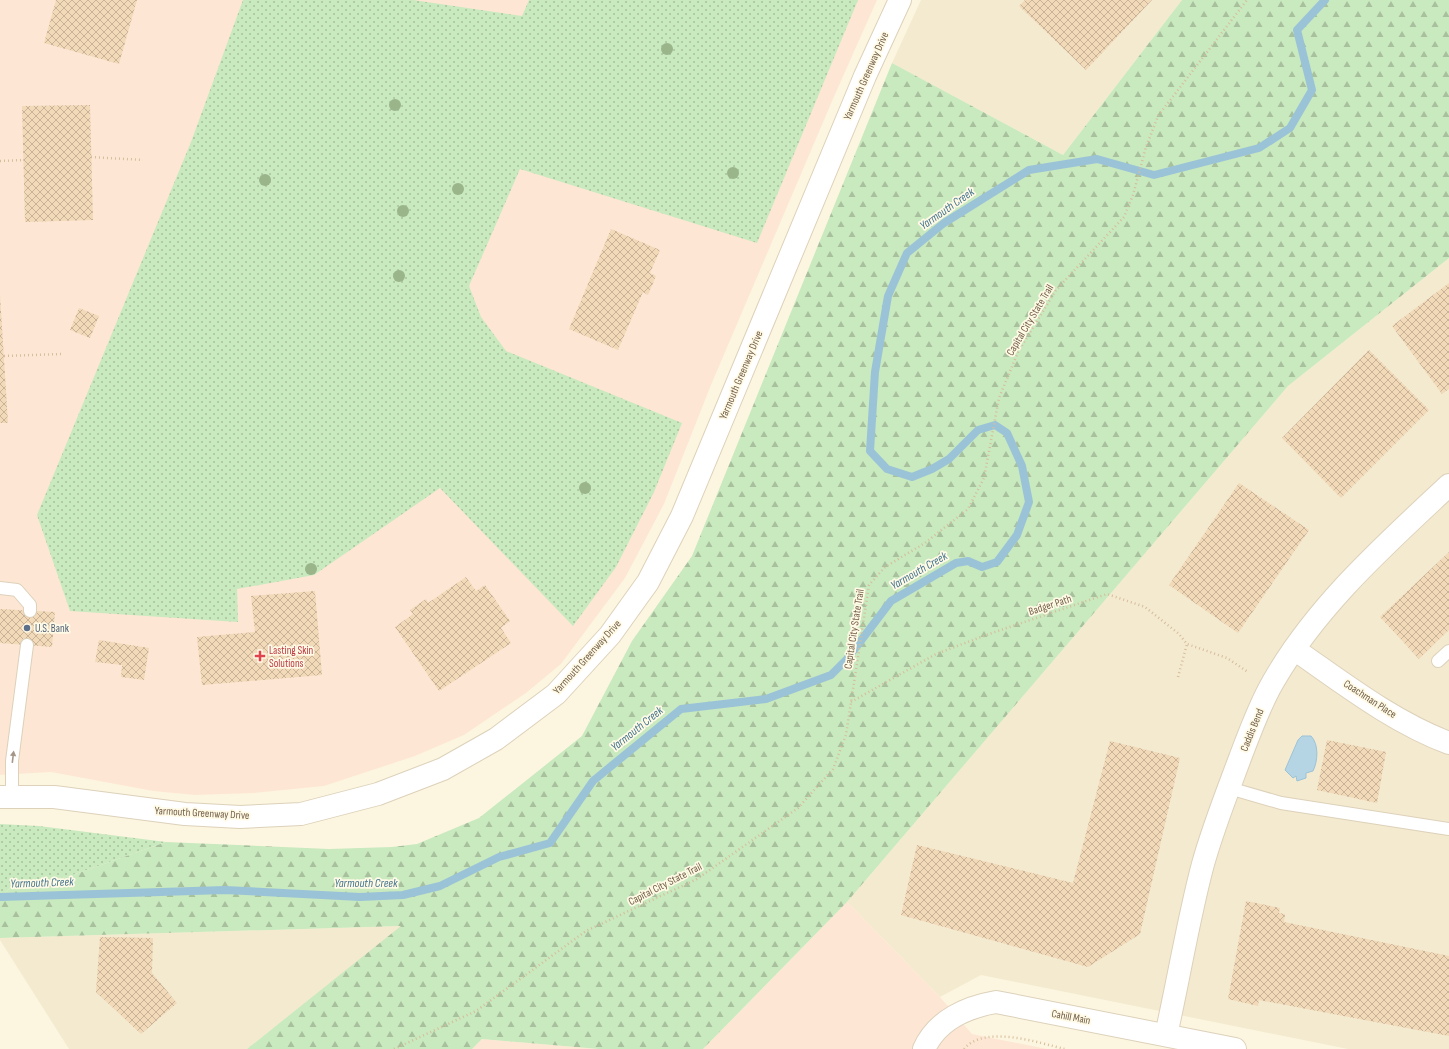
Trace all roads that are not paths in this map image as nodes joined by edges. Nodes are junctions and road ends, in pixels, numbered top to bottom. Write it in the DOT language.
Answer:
graph roads {
  1 [pos="900,0"];
  2 [pos="1449,485"];
  3 [pos="0,588"];
  4 [pos="30,611"];
  5 [pos="27,645"];
  6 [pos="1294,649"];
  7 [pos="1449,651"];
  8 [pos="1438,662"];
  9 [pos="1449,743"];
  10 [pos="1229,788"];
  11 [pos="6,796"];
  12 [pos="1449,829"];
  13 [pos="1166,1035"];
  14 [pos="924,1049"];
  15 [pos="1235,1049"];
  1 -- 11 [label="street, Yarmouth Greenway Drive"];
  2 -- 6 [label="street, Caddis Bend"];
  3 -- 4 [label="lane"];
  11 -- 5 [label="lane, one-way"];
  6 -- 9 [label="street, Coachman Place"];
  6 -- 10 [label="street, Caddis Bend"];
  7 -- 8 [label="lane"];
  10 -- 12 [label="lane"];
  10 -- 13 [label="street, Caddis Bend"];
  13 -- 14 [label="street, Cahill Main"];
  13 -- 15 [label="street, Cahill Main"];
}
